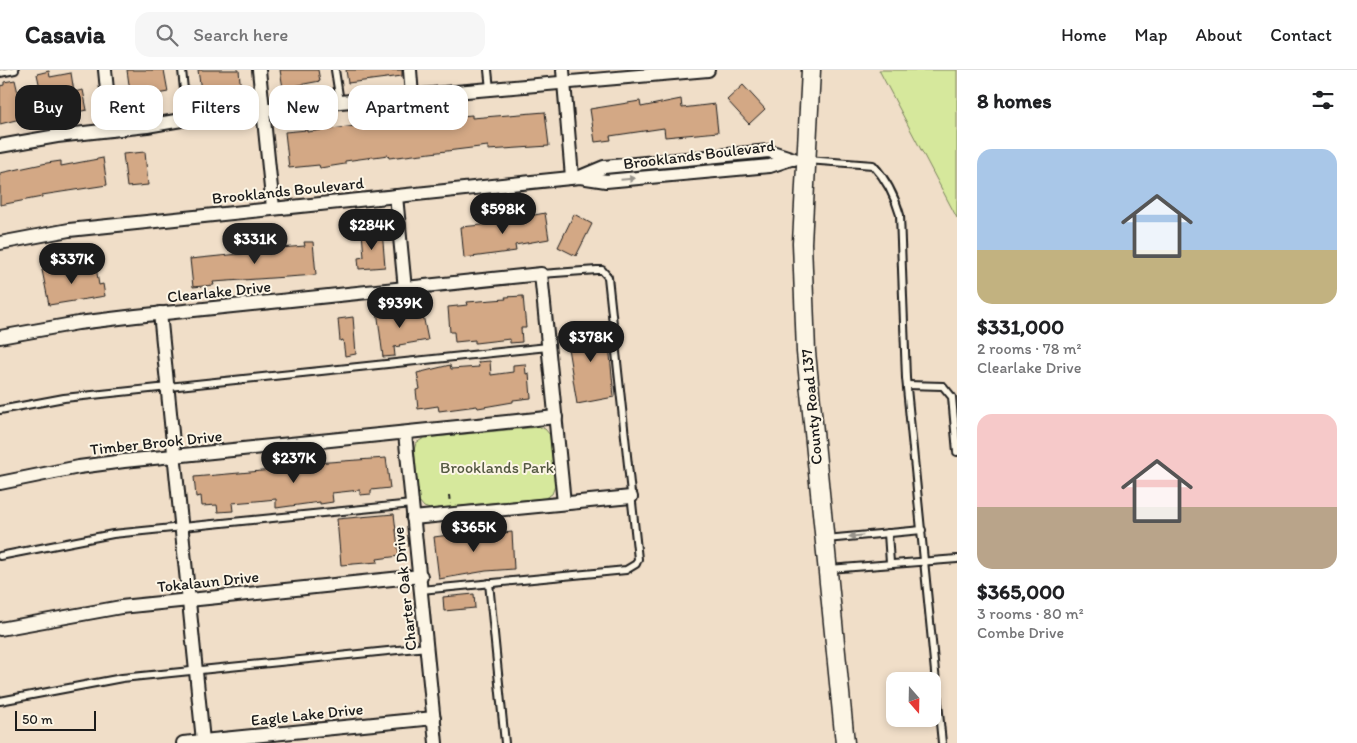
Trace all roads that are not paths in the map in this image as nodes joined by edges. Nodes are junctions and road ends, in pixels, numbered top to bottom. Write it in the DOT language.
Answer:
graph roads {
  1 [pos="15,70"];
  2 [pos="105,70"];
  3 [pos="182,70"];
  4 [pos="259,70"];
  5 [pos="335,70"];
  6 [pos="410,70"];
  7 [pos="488,70"];
  8 [pos="708,70"];
  9 [pos="811,70"];
  10 [pos="0,73"];
  11 [pos="563,76"];
  12 [pos="106,85"];
  13 [pos="184,85"];
  14 [pos="411,85"];
  15 [pos="490,89"];
  16 [pos="468,91"];
  17 [pos="348,101"];
  18 [pos="340,102"];
  19 [pos="259,111"];
  20 [pos="262,111"];
  21 [pos="111,130"];
  22 [pos="0,146"];
  23 [pos="799,159"];
  24 [pos="576,177"];
  25 [pos="396,196"];
  26 [pos="273,208"];
  27 [pos="0,243"];
  28 [pos="541,274"];
  29 [pos="405,289"];
  30 [pos="160,313"];
  31 [pos="0,337"];
  32 [pos="548,347"];
  33 [pos="907,385"];
  34 [pos="167,387"];
  35 [pos="0,410"];
  36 [pos="556,417"];
  37 [pos="405,433"];
  38 [pos="957,452"];
  39 [pos="175,456"];
  40 [pos="0,482"];
  41 [pos="631,497"];
  42 [pos="564,503"];
  43 [pos="412,504"];
  44 [pos="413,518"];
  45 [pos="181,526"];
  46 [pos="922,530"];
  47 [pos="888,533"];
  48 [pos="824,539"];
  49 [pos="0,556"];
  50 [pos="957,558"];
  51 [pos="924,560"];
  52 [pos="890,563"];
  53 [pos="827,569"];
  54 [pos="420,576"];
  55 [pos="488,583"];
  56 [pos="421,590"];
  57 [pos="188,598"];
  58 [pos="0,629"];
  59 [pos="427,646"];
  60 [pos="196,671"];
  61 [pos="0,701"];
  62 [pos="434,718"];
  63 [pos="203,741"];
  64 [pos="183,743"];
  65 [pos="436,743"];
  66 [pos="505,743"];
  67 [pos="845,743"];
  68 [pos="942,743"];
  1 -- 10 [label="lane"];
  2 -- 12 [label="street"];
  3 -- 13 [label="lane"];
  4 -- 20 [label="street"];
  5 -- 18 [label="lane"];
  6 -- 14 [label="street"];
  7 -- 15 [label="lane"];
  8 -- 11 [label="street"];
  9 -- 23 [label="street, County Road 137"];
  11 -- 15 [label="street"];
  11 -- 24 [label="street"];
  15 -- 16 [label="street"];
  17 -- 18 [label="street"];
  18 -- 20 [label="street"];
  19 -- 20 [label="street"];
  20 -- 26 [label="street"];
  21 -- 22 [label="street"];
  23 -- 24 [label="street, Brooklands Boulevard"];
  23 -- 33 [label="lane"];
  23 -- 48 [label="street, County Road 137"];
  24 -- 25 [label="street, Brooklands Boulevard"];
  25 -- 26 [label="street, Brooklands Boulevard"];
  25 -- 29 [label="street"];
  26 -- 27 [label="street, Brooklands Boulevard"];
  28 -- 29 [label="street, Clearlake Drive"];
  28 -- 32 [label="street"];
  28 -- 41 [label="lane"];
  29 -- 30 [label="street, Clearlake Drive"];
  30 -- 31 [label="street, Clearlake Drive"];
  30 -- 34 [label="street"];
  32 -- 34 [label="lane"];
  32 -- 36 [label="street"];
  33 -- 38 [label="lane"];
  33 -- 46 [label="lane"];
  34 -- 35 [label="lane"];
  34 -- 39 [label="street"];
  36 -- 37 [label="street, Timber Brook Drive"];
  36 -- 42 [label="street"];
  37 -- 39 [label="street, Timber Brook Drive"];
  37 -- 43 [label="street, Charter Oak Drive"];
  39 -- 40 [label="street, Timber Brook Drive"];
  39 -- 45 [label="street"];
  41 -- 42 [label="street"];
  41 -- 55 [label="lane"];
  42 -- 44 [label="street"];
  43 -- 44 [label="street, Charter Oak Drive"];
  43 -- 45 [label="lane"];
  44 -- 54 [label="street, Charter Oak Drive"];
  45 -- 49 [label="lane"];
  45 -- 57 [label="street"];
  46 -- 47 [label="lane"];
  46 -- 51 [label="lane"];
  47 -- 48 [label="lane, one-way"];
  47 -- 52 [label="lane"];
  48 -- 53 [label="street, County Road 137"];
  50 -- 51 [label="lane"];
  51 -- 52 [label="lane"];
  51 -- 68 [label="lane"];
  52 -- 53 [label="lane"];
  53 -- 67 [label="street, County Road 137"];
  54 -- 56 [label="street, Charter Oak Drive"];
  54 -- 57 [label="street, Tokalaun Drive"];
  55 -- 56 [label="lane"];
  55 -- 66 [label="lane"];
  56 -- 59 [label="street, Charter Oak Drive"];
  57 -- 58 [label="street, Tokalaun Drive"];
  57 -- 60 [label="street"];
  59 -- 60 [label="lane"];
  59 -- 62 [label="street, Charter Oak Drive"];
  60 -- 61 [label="lane"];
  60 -- 63 [label="street"];
  62 -- 63 [label="street, Eagle Lake Drive"];
  62 -- 65 [label="street, Charter Oak Drive"];
  63 -- 64 [label="street, Eagle Lake Drive"];
}
